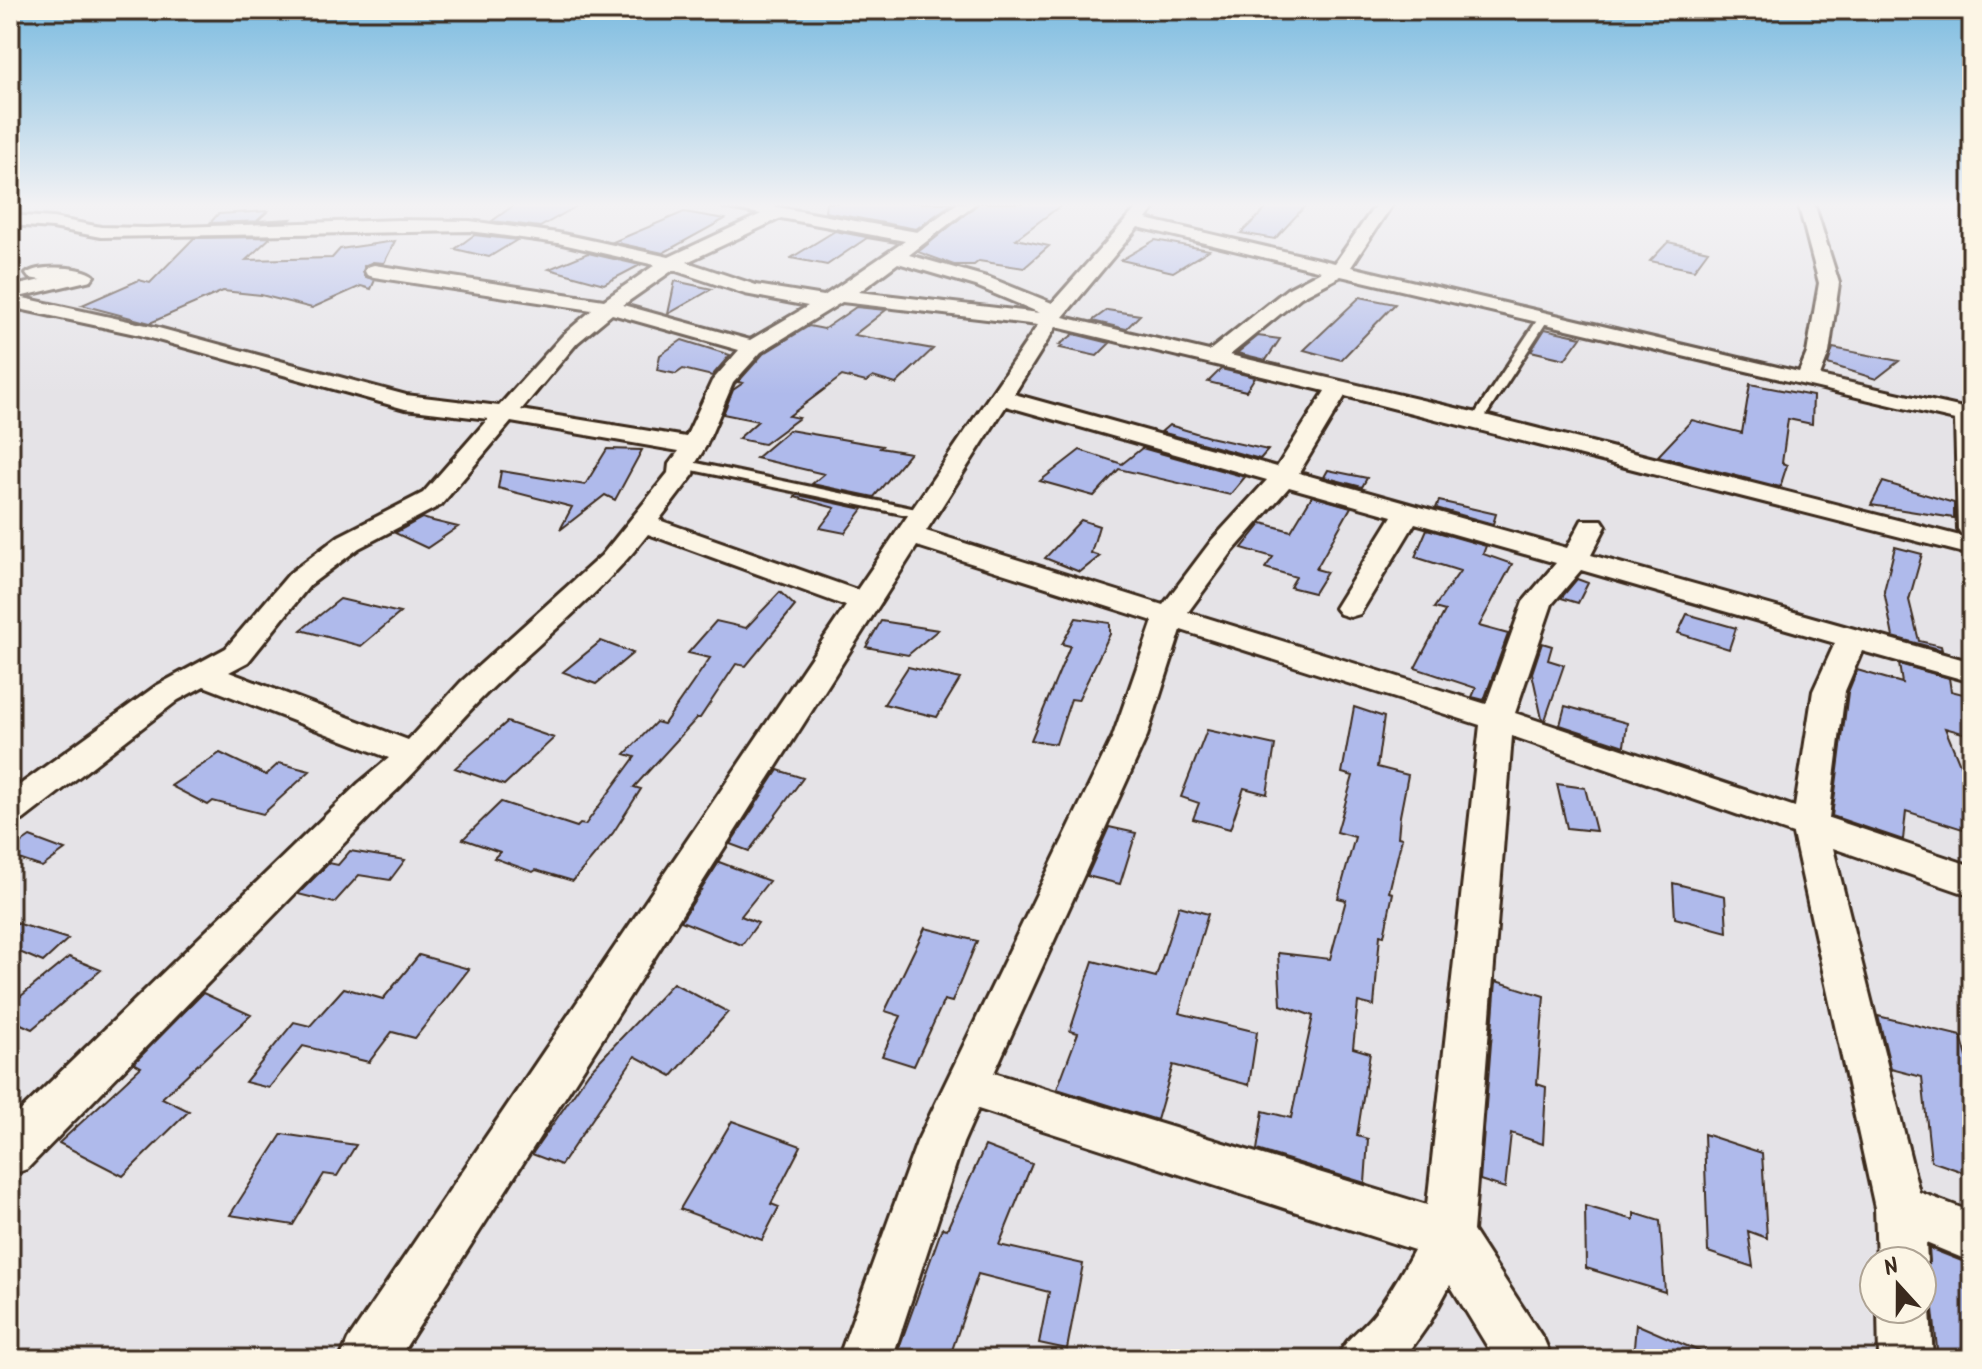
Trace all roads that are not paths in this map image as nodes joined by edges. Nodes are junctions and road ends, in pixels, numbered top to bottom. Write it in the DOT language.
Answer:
graph roads {
  1 [pos="665,267"];
  2 [pos="683,267"];
  3 [pos="879,267"];
  4 [pos="950,267"];
  5 [pos="1094,267"];
  6 [pos="1331,267"];
  7 [pos="1824,267"];
  8 [pos="1340,269"];
  9 [pos="374,271"];
  10 [pos="36,274"];
  11 [pos="10,293"];
  12 [pos="833,299"];
  13 [pos="10,301"];
  14 [pos="607,307"];
  15 [pos="1053,316"];
  16 [pos="1544,318"];
  17 [pos="753,347"];
  18 [pos="1213,358"];
  19 [pos="1807,380"];
  20 [pos="1339,387"];
  21 [pos="1001,397"];
  22 [pos="505,414"];
  23 [pos="1970,416"];
  24 [pos="1477,420"];
  25 [pos="688,455"];
  26 [pos="1284,477"];
  27 [pos="1408,512"];
  28 [pos="643,523"];
  29 [pos="916,524"];
  30 [pos="1592,526"];
  31 [pos="1972,529"];
  32 [pos="1972,547"];
  33 [pos="1575,559"];
  34 [pos="865,603"];
  35 [pos="1350,608"];
  36 [pos="1170,616"];
  37 [pos="1852,638"];
  38 [pos="1972,672"];
  39 [pos="203,674"];
  40 [pos="1497,719"];
  41 [pos="412,754"];
  42 [pos="10,811"];
  43 [pos="1810,828"];
  44 [pos="1972,881"];
  45 [pos="967,1085"];
  46 [pos="10,1153"];
  47 [pos="1899,1208"];
  48 [pos="1448,1236"];
  49 [pos="1972,1237"];
  50 [pos="1901,1245"];
  51 [pos="1905,1325"];
  52 [pos="367,1359"];
  53 [pos="865,1359"];
  54 [pos="1364,1359"];
  55 [pos="1525,1359"];
  56 [pos="1906,1359"];
  1 -- 14 [label="street"];
  2 -- 12 [label="street"];
  3 -- 12 [label="street"];
  4 -- 15 [label="street"];
  5 -- 15 [label="street"];
  6 -- 8 [label="street"];
  7 -- 19 [label="street"];
  8 -- 16 [label="street"];
  8 -- 18 [label="street"];
  9 -- 14 [label="street"];
  10 -- 11 [label="street"];
  12 -- 15 [label="street"];
  12 -- 17 [label="street"];
  13 -- 22 [label="street"];
  14 -- 17 [label="street"];
  14 -- 22 [label="street"];
  15 -- 18 [label="street"];
  15 -- 21 [label="street"];
  16 -- 19 [label="street"];
  16 -- 24 [label="lane"];
  17 -- 25 [label="street"];
  18 -- 20 [label="street"];
  19 -- 23 [label="street"];
  20 -- 24 [label="street"];
  20 -- 26 [label="street"];
  21 -- 26 [label="street"];
  21 -- 29 [label="street"];
  22 -- 25 [label="street"];
  22 -- 39 [label="street"];
  23 -- 31 [label="street"];
  24 -- 32 [label="street"];
  25 -- 28 [label="street"];
  25 -- 29 [label="lane"];
  26 -- 27 [label="street"];
  26 -- 36 [label="street"];
  27 -- 33 [label="street"];
  27 -- 35 [label="street"];
  28 -- 34 [label="street"];
  28 -- 41 [label="street"];
  29 -- 34 [label="street"];
  29 -- 36 [label="street"];
  30 -- 33 [label="street"];
  33 -- 37 [label="street"];
  33 -- 40 [label="street"];
  34 -- 52 [label="street"];
  36 -- 40 [label="street"];
  36 -- 45 [label="street"];
  37 -- 38 [label="street"];
  37 -- 43 [label="street"];
  39 -- 41 [label="street"];
  39 -- 42 [label="street"];
  40 -- 43 [label="street"];
  40 -- 48 [label="street"];
  41 -- 46 [label="street"];
  43 -- 44 [label="street"];
  43 -- 47 [label="street"];
  45 -- 48 [label="street"];
  45 -- 53 [label="street"];
  47 -- 49 [label="street"];
  47 -- 50 [label="street"];
  48 -- 54 [label="street"];
  48 -- 55 [label="street"];
  51 -- 56 [label="street"];
}
